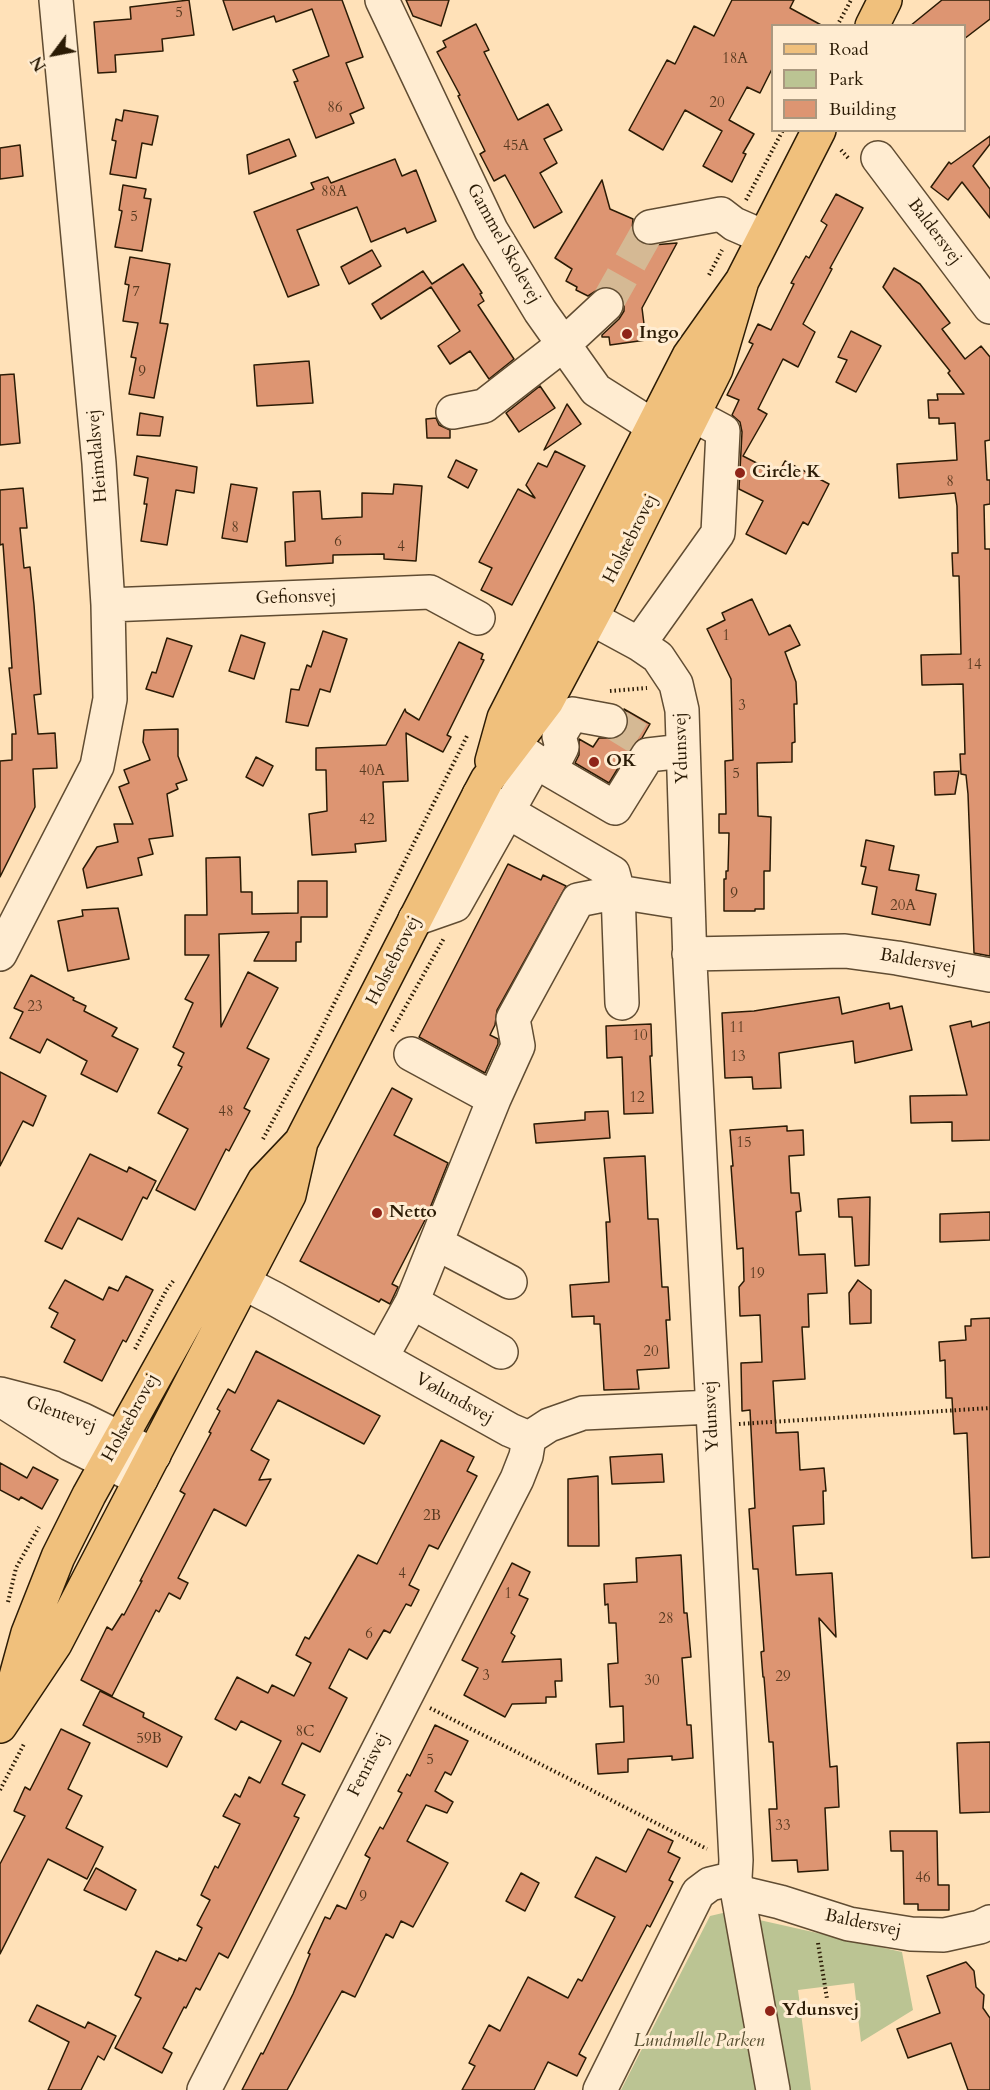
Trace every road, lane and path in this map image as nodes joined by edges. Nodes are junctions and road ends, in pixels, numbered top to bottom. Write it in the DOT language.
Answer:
graph roads {
  1 [pos="56,0"];
  2 [pos="382,0"];
  3 [pos="851,0"];
  4 [pos="885,0"];
  5 [pos="838,24"];
  6 [pos="873,24"];
  7 [pos="782,132"];
  8 [pos="818,132"];
  9 [pos="878,158"];
  10 [pos="734,224"];
  11 [pos="650,227"];
  12 [pos="764,237"];
  13 [pos="705,284"];
  14 [pos="606,305"];
  15 [pos="990,307"];
  16 [pos="564,344"];
  17 [pos="453,412"];
  18 [pos="674,420"];
  19 [pos="108,606"];
  20 [pos="577,610"];
  21 [pos="478,618"];
  22 [pos="639,644"];
  23 [pos="676,684"];
  24 [pos="605,706"];
  25 [pos="470,731"];
  26 [pos="683,751"];
  27 [pos="535,761"];
  28 [pos="483,788"];
  29 [pos="518,818"];
  30 [pos="618,892"];
  31 [pos="15,896"];
  32 [pos="687,903"];
  33 [pos="416,919"];
  34 [pos="0,954"];
  35 [pos="689,954"];
  36 [pos="990,975"];
  37 [pos="622,1003"];
  38 [pos="411,1054"];
  39 [pos="494,1099"];
  40 [pos="301,1142"];
  41 [pos="259,1145"];
  42 [pos="436,1243"];
  43 [pos="214,1268"];
  44 [pos="179,1273"];
  45 [pos="244,1282"];
  46 [pos="510,1282"];
  47 [pos="412,1302"];
  48 [pos="134,1352"];
  49 [pos="501,1352"];
  50 [pos="381,1358"];
  51 [pos="0,1396"];
  52 [pos="990,1408"];
  53 [pos="712,1417"];
  54 [pos="529,1438"];
  55 [pos="130,1461"];
  56 [pos="43,1520"];
  57 [pos="5,1611"];
  58 [pos="404,1695"];
  59 [pos="2,1721"];
  60 [pos="736,1877"];
  61 [pos="813,1912"];
  62 [pos="990,1922"];
  63 [pos="827,1999"];
  64 [pos="204,2090"];
  65 [pos="600,2090"];
  66 [pos="773,2090"];
  1 -- 19 [label="street, Heimdalsvej"];
  2 -- 16 [label="street, Gammel Skolevej"];
  3 -- 5 [label="path"];
  4 -- 6 [label="main road"];
  7 -- 10 [label="path"];
  8 -- 12 [label="main road, Holstebrovej"];
  9 -- 15 [label="street, Baldersvej"];
  10 -- 11 [label="street"];
  10 -- 12 [label="street"];
  10 -- 13 [label="path"];
  12 -- 18 [label="main road, Holstebrovej"];
  14 -- 16 [label="street"];
  16 -- 17 [label="street"];
  16 -- 18 [label="street, Gammel Skolevej"];
  18 -- 20 [label="main road, Holstebrovej"];
  18 -- 22 [label="street, Gammel Skolevej"];
  19 -- 21 [label="street, Gefionsvej"];
  19 -- 31 [label="street, Heimdalsvej"];
  20 -- 22 [label="street, Ydunsvej"];
  20 -- 27 [label="main road, Holstebrovej"];
  20 -- 28 [label="main road, Holstebrovej"];
  22 -- 23 [label="street, Ydunsvej"];
  23 -- 24 [label="path"];
  23 -- 26 [label="street, Ydunsvej"];
  24 -- 27 [label="street"];
  25 -- 41 [label="path"];
  26 -- 27 [label="street"];
  26 -- 32 [label="street, Ydunsvej"];
  27 -- 28 [label="main road, Holstebrovej"];
  27 -- 29 [label="street"];
  28 -- 29 [label="street"];
  28 -- 33 [label="main road, Holstebrovej"];
  29 -- 30 [label="street"];
  29 -- 33 [label="street"];
  30 -- 32 [label="street"];
  30 -- 37 [label="street"];
  30 -- 39 [label="street"];
  31 -- 34 [label="street, Heimdalsvej"];
  32 -- 35 [label="street, Ydunsvej"];
  33 -- 40 [label="main road, Holstebrovej"];
  35 -- 36 [label="street, Baldersvej"];
  35 -- 53 [label="street, Ydunsvej"];
  38 -- 39 [label="street"];
  39 -- 42 [label="street"];
  40 -- 43 [label="main road, Holstebrovej"];
  40 -- 45 [label="main road, Holstebrovej"];
  42 -- 46 [label="street"];
  42 -- 47 [label="street"];
  43 -- 45 [label="street, Vølundsvej"];
  43 -- 55 [label="main road, Holstebrovej"];
  44 -- 48 [label="path"];
  45 -- 50 [label="street, Vølundsvej"];
  45 -- 55 [label="main road, Holstebrovej"];
  47 -- 49 [label="street"];
  47 -- 50 [label="street"];
  50 -- 54 [label="street, Vølundsvej"];
  51 -- 55 [label="street, Glentevej"];
  52 -- 53 [label="path"];
  53 -- 54 [label="street"];
  53 -- 60 [label="street, Ydunsvej"];
  54 -- 58 [label="street, Fenrisvej"];
  55 -- 59 [label="main road, Holstebrovej"];
  55 -- 59 [label="main road, Holstebrovej"];
  56 -- 57 [label="path"];
  58 -- 60 [label="path"];
  58 -- 64 [label="street, Fenrisvej"];
  60 -- 61 [label="street, Baldersvej"];
  60 -- 65 [label="street"];
  60 -- 66 [label="street, Ydunsvej"];
  61 -- 62 [label="street, Baldersvej"];
  61 -- 63 [label="path"];
}
